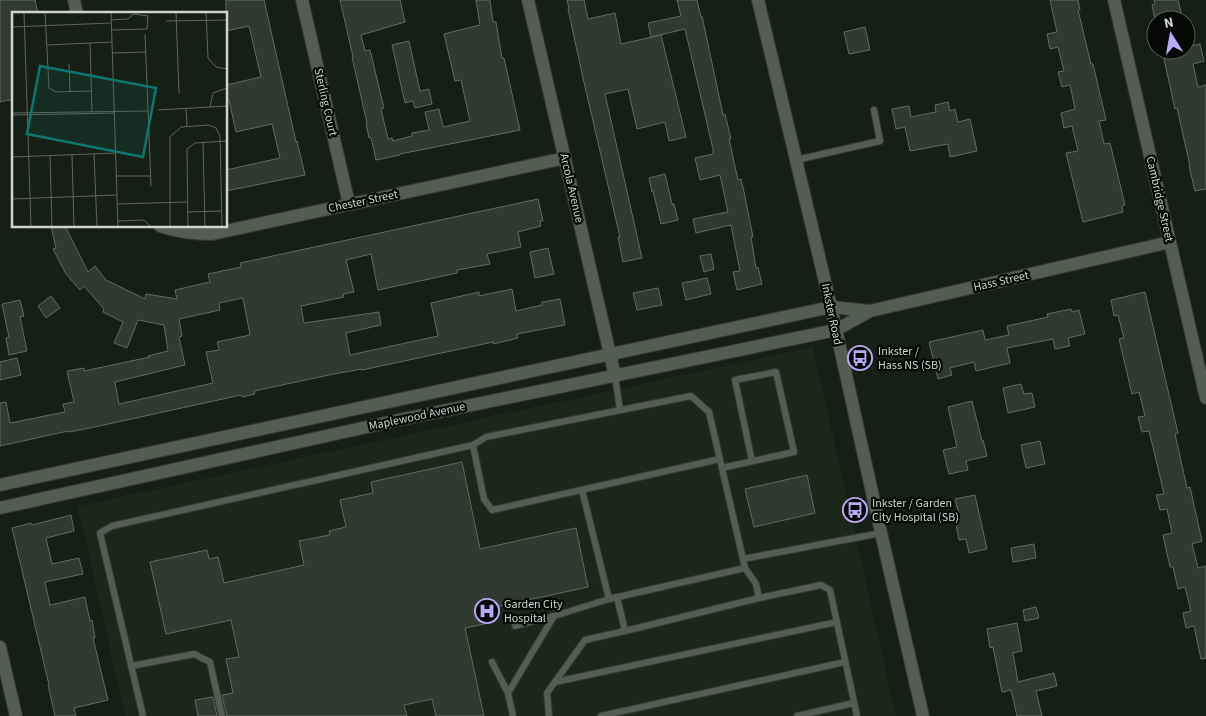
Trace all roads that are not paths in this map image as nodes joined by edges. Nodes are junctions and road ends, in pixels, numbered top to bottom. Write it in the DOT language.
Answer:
graph roads {
  1 [pos="302,0"];
  2 [pos="528,0"];
  3 [pos="758,0"];
  4 [pos="1114,0"];
  5 [pos="874,110"];
  6 [pos="565,158"];
  7 [pos="796,160"];
  8 [pos="349,204"];
  9 [pos="165,228"];
  10 [pos="1170,242"];
  11 [pos="832,307"];
  12 [pos="870,311"];
  13 [pos="836,330"];
  14 [pos="610,355"];
  15 [pos="615,376"];
  16 [pos="1206,398"];
  17 [pos="390,402"];
  18 [pos="620,410"];
  19 [pos="394,421"];
  20 [pos="473,445"];
  21 [pos="169,449"];
  22 [pos="720,459"];
  23 [pos="752,462"];
  24 [pos="722,468"];
  25 [pos="174,469"];
  26 [pos="0,485"];
  27 [pos="582,490"];
  28 [pos="0,508"];
  29 [pos="881,533"];
  30 [pos="743,559"];
  31 [pos="745,568"];
  32 [pos="617,598"];
  33 [pos="758,598"];
  34 [pos="608,599"];
  35 [pos="554,616"];
  36 [pos="837,622"];
  37 [pos="515,626"];
  38 [pos="625,631"];
  39 [pos="0,647"];
  40 [pos="492,662"];
  41 [pos="845,662"];
  42 [pos="131,666"];
  43 [pos="555,682"];
  44 [pos="508,693"];
  45 [pos="854,704"];
  46 [pos="16,716"];
  47 [pos="143,716"];
  48 [pos="222,716"];
  49 [pos="513,716"];
  50 [pos="549,716"];
  51 [pos="601,716"];
  52 [pos="797,716"];
  53 [pos="857,716"];
  54 [pos="924,716"];
  1 -- 8 [label="street, Sterling Court"];
  2 -- 6 [label="street, Arcola Avenue"];
  3 -- 7 [label="street, Inkster Road"];
  4 -- 10 [label="street, Cambridge Street"];
  5 -- 7 [label="lane"];
  6 -- 8 [label="street, Chester Street"];
  6 -- 14 [label="street, Arcola Avenue"];
  7 -- 11 [label="street, Inkster Road"];
  8 -- 9 [label="street, Chester Street"];
  10 -- 12 [label="street, Hass Street"];
  10 -- 16 [label="street, Cambridge Street"];
  11 -- 12 [label="street, Hass Street"];
  11 -- 13 [label="street, Inkster Road"];
  11 -- 14 [label="street, Maplewood Avenue"];
  12 -- 13 [label="street, Maplewood Avenue"];
  13 -- 15 [label="street, Maplewood Avenue"];
  13 -- 29 [label="street, Inkster Road"];
  14 -- 15 [label="street, Arcola Avenue"];
  14 -- 17 [label="street, Maplewood Avenue"];
  15 -- 18 [label="lane"];
  15 -- 19 [label="street, Maplewood Avenue"];
  17 -- 19 [label="street"];
  17 -- 21 [label="street, Maplewood Avenue"];
  18 -- 20 [label="lane"];
  18 -- 22 [label="lane"];
  19 -- 25 [label="street, Maplewood Avenue"];
  20 -- 27 [label="lane"];
  20 -- 42 [label="lane"];
  21 -- 25 [label="street"];
  21 -- 26 [label="street, Maplewood Avenue"];
  22 -- 24 [label="lane"];
  22 -- 27 [label="lane"];
  23 -- 23 [label="lane"];
  23 -- 24 [label="lane"];
  24 -- 30 [label="lane"];
  25 -- 28 [label="street, Maplewood Avenue"];
  27 -- 34 [label="lane"];
  29 -- 30 [label="lane"];
  29 -- 54 [label="street, Inkster Road"];
  30 -- 31 [label="lane"];
  31 -- 32 [label="lane"];
  31 -- 33 [label="lane"];
  32 -- 34 [label="lane"];
  32 -- 38 [label="lane"];
  33 -- 36 [label="lane"];
  33 -- 38 [label="lane"];
  34 -- 35 [label="lane"];
  35 -- 37 [label="lane"];
  35 -- 44 [label="lane"];
  36 -- 41 [label="lane"];
  36 -- 43 [label="lane"];
  38 -- 43 [label="lane"];
  39 -- 46 [label="street"];
  40 -- 44 [label="lane"];
  41 -- 45 [label="lane"];
  41 -- 51 [label="lane"];
  42 -- 47 [label="lane"];
  42 -- 48 [label="lane"];
  43 -- 50 [label="lane"];
  44 -- 49 [label="lane"];
  45 -- 52 [label="lane"];
  45 -- 53 [label="lane"];
}
